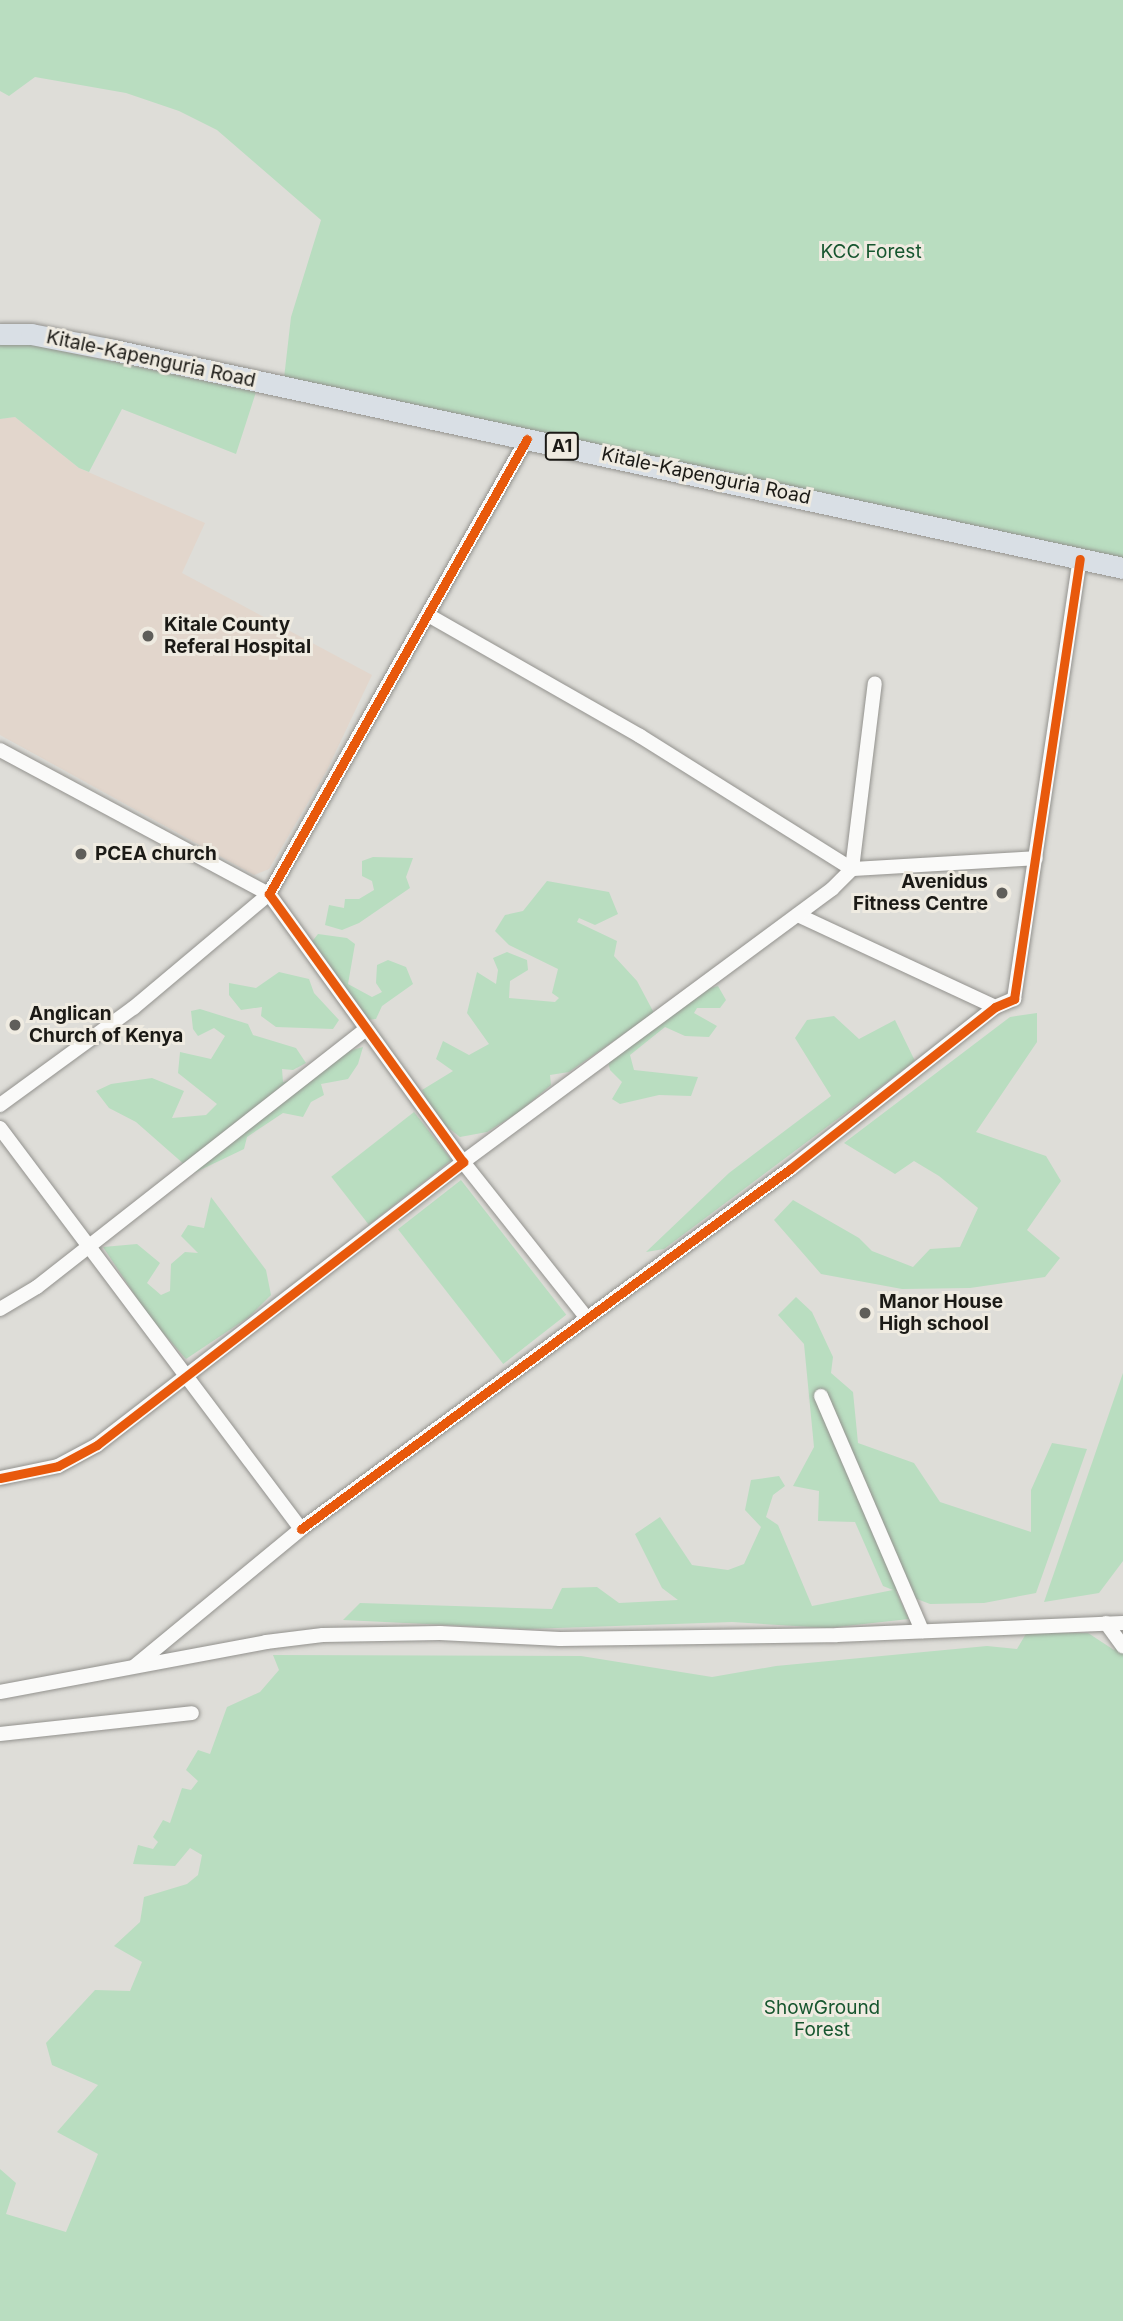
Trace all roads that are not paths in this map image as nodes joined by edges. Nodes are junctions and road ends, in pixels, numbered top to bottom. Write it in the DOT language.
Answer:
graph roads {
  1 [pos="0,334"];
  2 [pos="527,439"];
  3 [pos="1080,559"];
  4 [pos="1123,568"];
  5 [pos="428,615"];
  6 [pos="875,683"];
  7 [pos="0,750"];
  8 [pos="1036,858"];
  9 [pos="852,869"];
  10 [pos="269,894"];
  11 [pos="798,915"];
  12 [pos="995,1007"];
  13 [pos="364,1031"];
  14 [pos="0,1105"];
  15 [pos="0,1128"];
  16 [pos="463,1162"];
  17 [pos="89,1244"];
  18 [pos="0,1309"];
  19 [pos="586,1317"];
  20 [pos="188,1377"];
  21 [pos="821,1396"];
  22 [pos="0,1478"];
  23 [pos="301,1529"];
  24 [pos="1106,1623"];
  25 [pos="1123,1623"];
  26 [pos="922,1631"];
  27 [pos="1123,1646"];
  28 [pos="132,1669"];
  29 [pos="0,1692"];
  30 [pos="192,1713"];
  31 [pos="0,1734"];
  1 -- 2 [label="highway, Kitale-Kapenguria Road / A1"];
  2 -- 3 [label="highway, Kitale-Kapenguria Road / A1"];
  2 -- 5 [label="street"];
  3 -- 4 [label="highway, Kitale-Kapenguria Road / A1"];
  3 -- 8 [label="street"];
  5 -- 9 [label="street"];
  5 -- 10 [label="street"];
  6 -- 9 [label="street"];
  7 -- 10 [label="street"];
  8 -- 9 [label="street"];
  8 -- 12 [label="street"];
  9 -- 11 [label="street"];
  10 -- 13 [label="street"];
  10 -- 14 [label="street"];
  11 -- 12 [label="street"];
  11 -- 16 [label="street"];
  12 -- 19 [label="street"];
  13 -- 16 [label="street"];
  13 -- 17 [label="street"];
  15 -- 17 [label="street"];
  16 -- 19 [label="street"];
  16 -- 20 [label="street"];
  17 -- 18 [label="street"];
  17 -- 20 [label="street"];
  19 -- 23 [label="street"];
  20 -- 22 [label="street"];
  20 -- 23 [label="street"];
  21 -- 26 [label="street"];
  23 -- 28 [label="street"];
  24 -- 25 [label="street"];
  24 -- 26 [label="street"];
  24 -- 27 [label="street"];
  26 -- 28 [label="street"];
  28 -- 29 [label="street"];
  30 -- 31 [label="street"];
}
